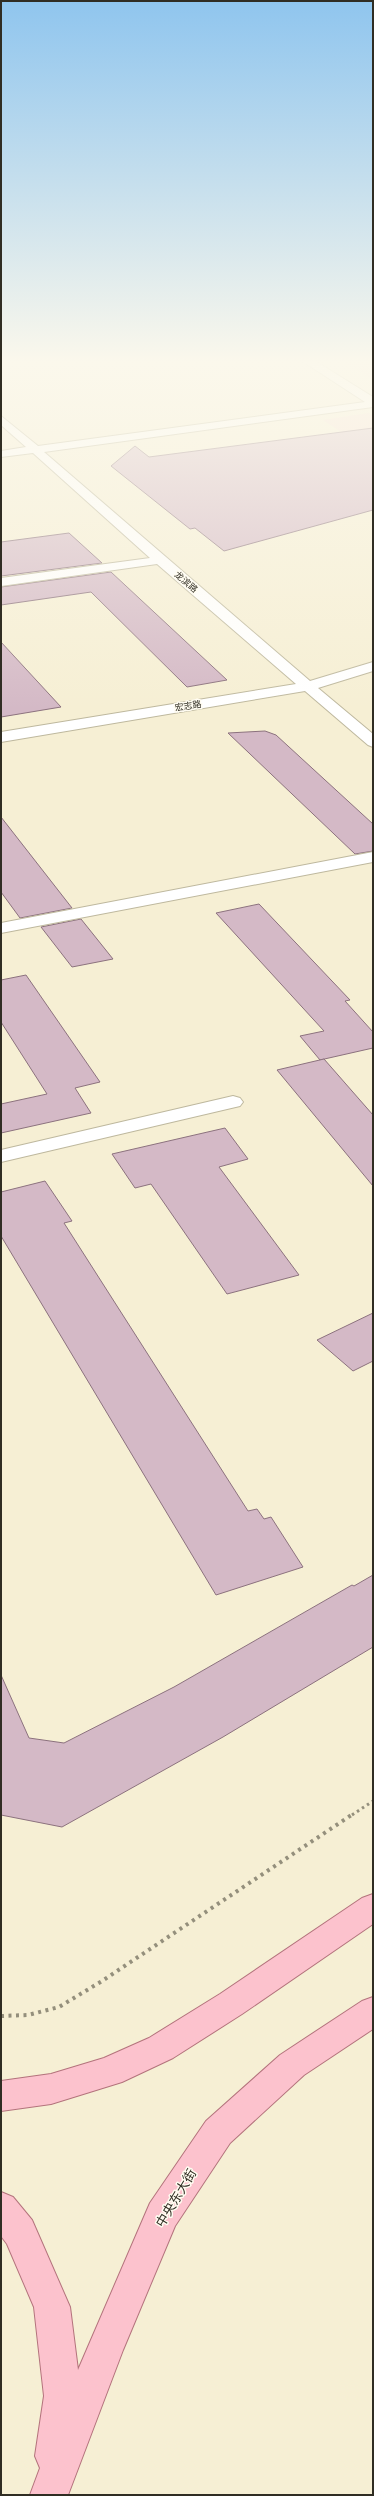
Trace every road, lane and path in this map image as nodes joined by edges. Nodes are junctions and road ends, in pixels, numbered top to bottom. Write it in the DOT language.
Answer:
graph roads {
  1 [pos="66,475"];
  2 [pos="160,560"];
  3 [pos="1,582"];
  4 [pos="373,666"];
  5 [pos="308,686"];
  6 [pos="1,737"];
  7 [pos="373,742"];
  8 [pos="373,856"];
  9 [pos="1,928"];
  10 [pos="233,1102"];
  11 [pos="1,1156"];
  12 [pos="373,1801"];
  13 [pos="373,1907"];
  14 [pos="373,2011"];
  15 [pos="1,2016"];
  16 [pos="1,2096"];
  17 [pos="1,2209"];
  18 [pos="48,2495"];
  1 -- 2 [label="street, 龙滨路"];
  2 -- 3 [label="street"];
  2 -- 5 [label="street, 龙滨路"];
  4 -- 5 [label="street, 宏志路"];
  5 -- 6 [label="street, 宏志路"];
  5 -- 7 [label="street, 龙滨路"];
  8 -- 9 [label="street"];
  10 -- 11 [label="street"];
  12 -- 15 [label="path"];
  13 -- 16 [label="main road"];
  14 -- 18 [label="main road, 中央东大街"];
  17 -- 18 [label="main road"];
}
